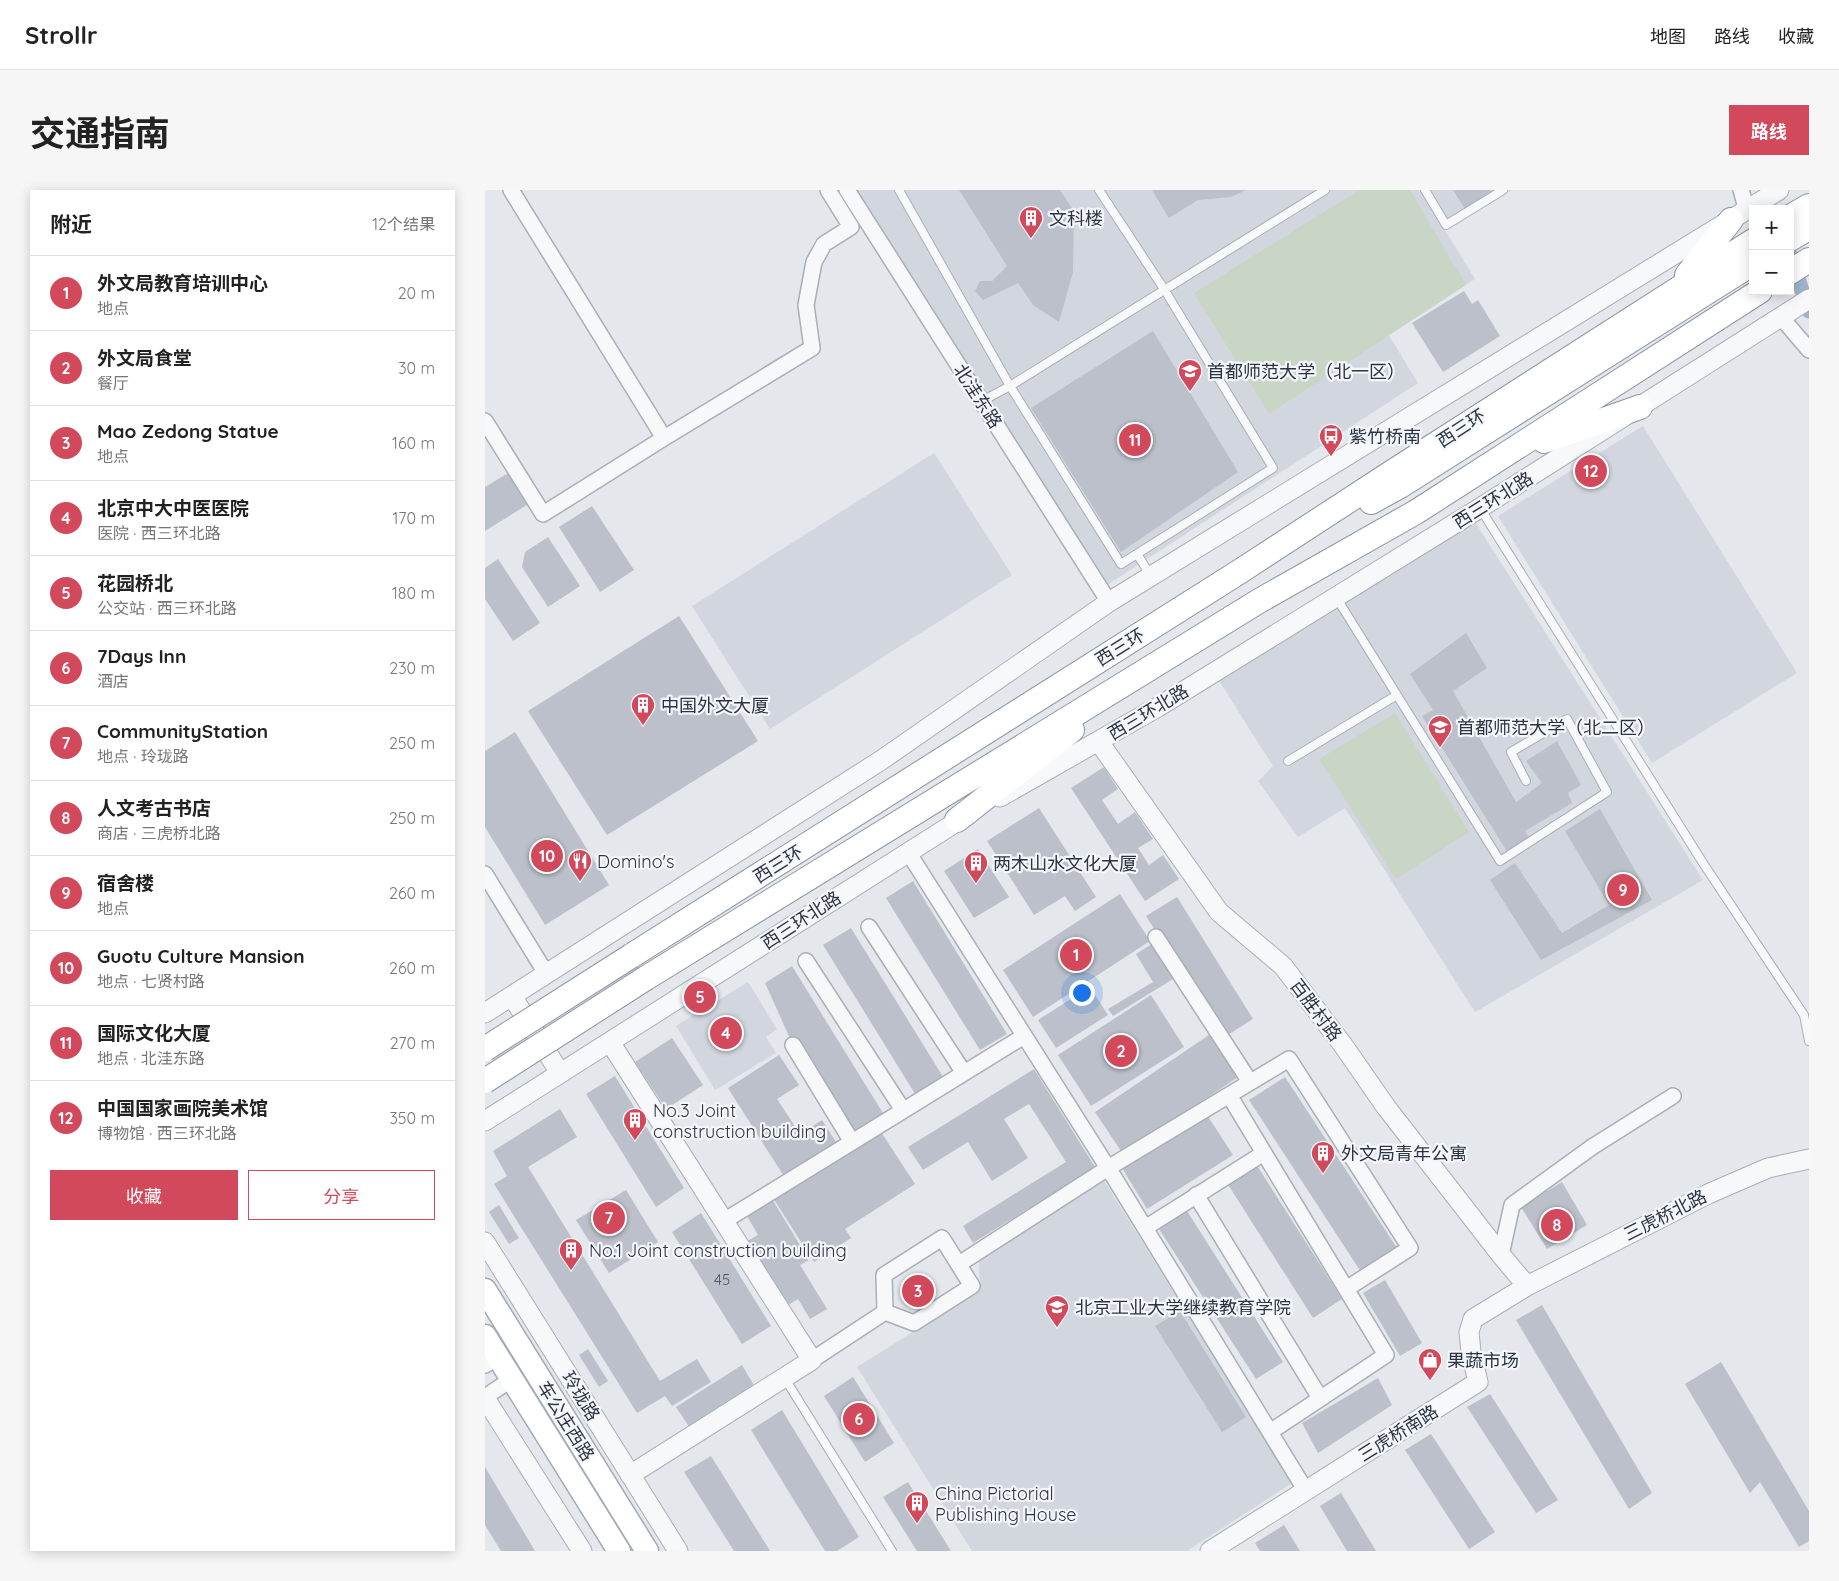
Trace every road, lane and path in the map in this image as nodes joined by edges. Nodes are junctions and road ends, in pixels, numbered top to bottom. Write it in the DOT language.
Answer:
graph roads {
  1 [pos="511,190"];
  2 [pos="828,190"];
  3 [pos="847,190"];
  4 [pos="899,190"];
  5 [pos="1099,190"];
  6 [pos="1325,190"];
  7 [pos="1425,190"];
  8 [pos="1503,190"];
  9 [pos="1741,190"];
  10 [pos="1779,190"];
  11 [pos="1804,215"];
  12 [pos="1739,216"];
  13 [pos="1794,233"];
  14 [pos="1809,243"];
  15 [pos="1749,244"];
  16 [pos="1794,252"];
  17 [pos="1809,260"];
  18 [pos="1749,266"];
  19 [pos="1794,269"];
  20 [pos="1749,280"];
  21 [pos="1164,289"];
  22 [pos="1674,292"];
  23 [pos="1754,295"];
  24 [pos="1809,299"];
  25 [pos="1781,317"];
  26 [pos="1809,350"];
  27 [pos="1010,386"];
  28 [pos="982,401"];
  29 [pos="1640,407"];
  30 [pos="485,421"];
  31 [pos="664,438"];
  32 [pos="1505,455"];
  33 [pos="1403,491"];
  34 [pos="1480,508"];
  35 [pos="1137,554"];
  36 [pos="1239,572"];
  37 [pos="1151,576"];
  38 [pos="1336,597"];
  39 [pos="1259,601"];
  40 [pos="1109,602"];
  41 [pos="1159,662"];
  42 [pos="1397,695"];
  43 [pos="1099,742"];
  44 [pos="1287,762"];
  45 [pos="1526,781"];
  46 [pos="957,820"];
  47 [pos="908,852"];
  48 [pos="485,874"];
  49 [pos="869,927"];
  50 [pos="1156,937"];
  51 [pos="806,961"];
  52 [pos="547,975"];
  53 [pos="512,996"];
  54 [pos="485,1013"];
  55 [pos="1024,1036"];
  56 [pos="610,1042"];
  57 [pos="1809,1042"];
  58 [pos="793,1045"];
  59 [pos="485,1049"];
  60 [pos="560,1073"];
  61 [pos="964,1073"];
  62 [pos="485,1081"];
  63 [pos="1250,1082"];
  64 [pos="1229,1095"];
  65 [pos="1673,1096"];
  66 [pos="903,1110"];
  67 [pos="485,1121"];
  68 [pos="852,1142"];
  69 [pos="1263,1153"];
  70 [pos="1809,1159"];
  71 [pos="1108,1168"];
  72 [pos="1196,1196"];
  73 [pos="724,1221"];
  74 [pos="1145,1228"];
  75 [pos="485,1242"];
  76 [pos="1501,1256"];
  77 [pos="959,1264"];
  78 [pos="1527,1286"];
  79 [pos="1346,1289"];
  80 [pos="485,1290"];
  81 [pos="885,1312"];
  82 [pos="485,1336"];
  83 [pos="812,1360"];
  84 [pos="491,1361"];
  85 [pos="784,1377"];
  86 [pos="512,1379"];
  87 [pos="485,1398"];
  88 [pos="1320,1398"];
  89 [pos="1270,1432"];
  90 [pos="630,1475"];
  91 [pos="1306,1491"];
  92 [pos="582,1551"];
  93 [pos="619,1551"];
  94 [pos="647,1551"];
  95 [pos="678,1551"];
  96 [pos="892,1551"];
  97 [pos="1209,1551"];
  1 -- 31 [label="street"];
  2 -- 31 [label="street"];
  3 -- 28 [label="street, 北洼东路"];
  4 -- 27 [label="lane"];
  5 -- 21 [label="lane"];
  6 -- 21 [label="lane"];
  7 -- 8 [label="lane"];
  9 -- 12 [label="street"];
  10 -- 12 [label="street"];
  11 -- 13 [label="highway"];
  12 -- 22 [label="highway"];
  12 -- 37 [label="street"];
  14 -- 16 [label="highway"];
  15 -- 22 [label="highway, 西三环"];
  17 -- 19 [label="highway"];
  18 -- 33 [label="highway"];
  20 -- 33 [label="highway"];
  21 -- 27 [label="lane"];
  21 -- 35 [label="lane"];
  22 -- 36 [label="highway, 西三环"];
  23 -- 32 [label="highway, 西三环"];
  24 -- 25 [label="street, 西三环北路"];
  25 -- 26 [label="street"];
  25 -- 29 [label="street, 西三环北路"];
  27 -- 28 [label="lane"];
  27 -- 35 [label="lane"];
  28 -- 40 [label="street, 北洼东路"];
  29 -- 32 [label="highway"];
  29 -- 34 [label="street, 西三环北路"];
  30 -- 31 [label="street"];
  32 -- 39 [label="highway, 西三环"];
  33 -- 36 [label="highway"];
  33 -- 39 [label="highway"];
  34 -- 38 [label="street, 西三环北路"];
  34 -- 57 [label="lane"];
  35 -- 37 [label="lane"];
  36 -- 59 [label="highway, 西三环, bridge"];
  37 -- 40 [label="street"];
  38 -- 42 [label="lane"];
  38 -- 43 [label="street, 西三环北路"];
  39 -- 41 [label="highway, 西三环"];
  40 -- 52 [label="street"];
  41 -- 46 [label="highway"];
  41 -- 62 [label="highway, 西三环, bridge"];
  42 -- 44 [label="lane"];
  42 -- 45 [label="lane"];
  43 -- 46 [label="street, 西三环北路"];
  43 -- 76 [label="street, 百胜村路"];
  46 -- 47 [label="street, 西三环北路"];
  47 -- 55 [label="street"];
  47 -- 56 [label="street, 西三环北路"];
  48 -- 52 [label="street"];
  49 -- 61 [label="street"];
  50 -- 63 [label="street"];
  51 -- 66 [label="street"];
  52 -- 53 [label="street"];
  53 -- 54 [label="street"];
  53 -- 60 [label="street"];
  55 -- 61 [label="street"];
  55 -- 71 [label="street"];
  56 -- 60 [label="street, 西三环北路"];
  56 -- 73 [label="street"];
  58 -- 68 [label="street"];
  60 -- 67 [label="street, 西三环北路"];
  61 -- 66 [label="street"];
  63 -- 64 [label="street"];
  63 -- 79 [label="street"];
  64 -- 69 [label="street"];
  64 -- 71 [label="street"];
  65 -- 76 [label="street"];
  66 -- 68 [label="street"];
  68 -- 73 [label="street"];
  69 -- 72 [label="street"];
  69 -- 79 [label="street"];
  70 -- 78 [label="street, 三虎桥北路"];
  71 -- 74 [label="street"];
  71 -- 77 [label="street"];
  72 -- 74 [label="street"];
  72 -- 88 [label="street"];
  73 -- 83 [label="street"];
  74 -- 89 [label="street"];
  75 -- 90 [label="street, 玲珑路"];
  76 -- 78 [label="street, 百胜村路"];
  77 -- 81 [label="street"];
  77 -- 81 [label="street"];
  78 -- 91 [label="street, 三虎桥南路"];
  79 -- 88 [label="street"];
  80 -- 94 [label="main road, 车公庄西路"];
  81 -- 83 [label="street"];
  82 -- 84 [label="main road, 车公庄西路"];
  83 -- 85 [label="street"];
  84 -- 86 [label="main road, 车公庄西路"];
  85 -- 90 [label="street"];
  85 -- 96 [label="lane"];
  86 -- 87 [label="street"];
  86 -- 93 [label="main road, 车公庄西路"];
  87 -- 92 [label="street"];
  88 -- 89 [label="street"];
  89 -- 91 [label="street"];
  90 -- 95 [label="street, 玲珑路"];
  91 -- 97 [label="street, 三虎桥南路"];
}
